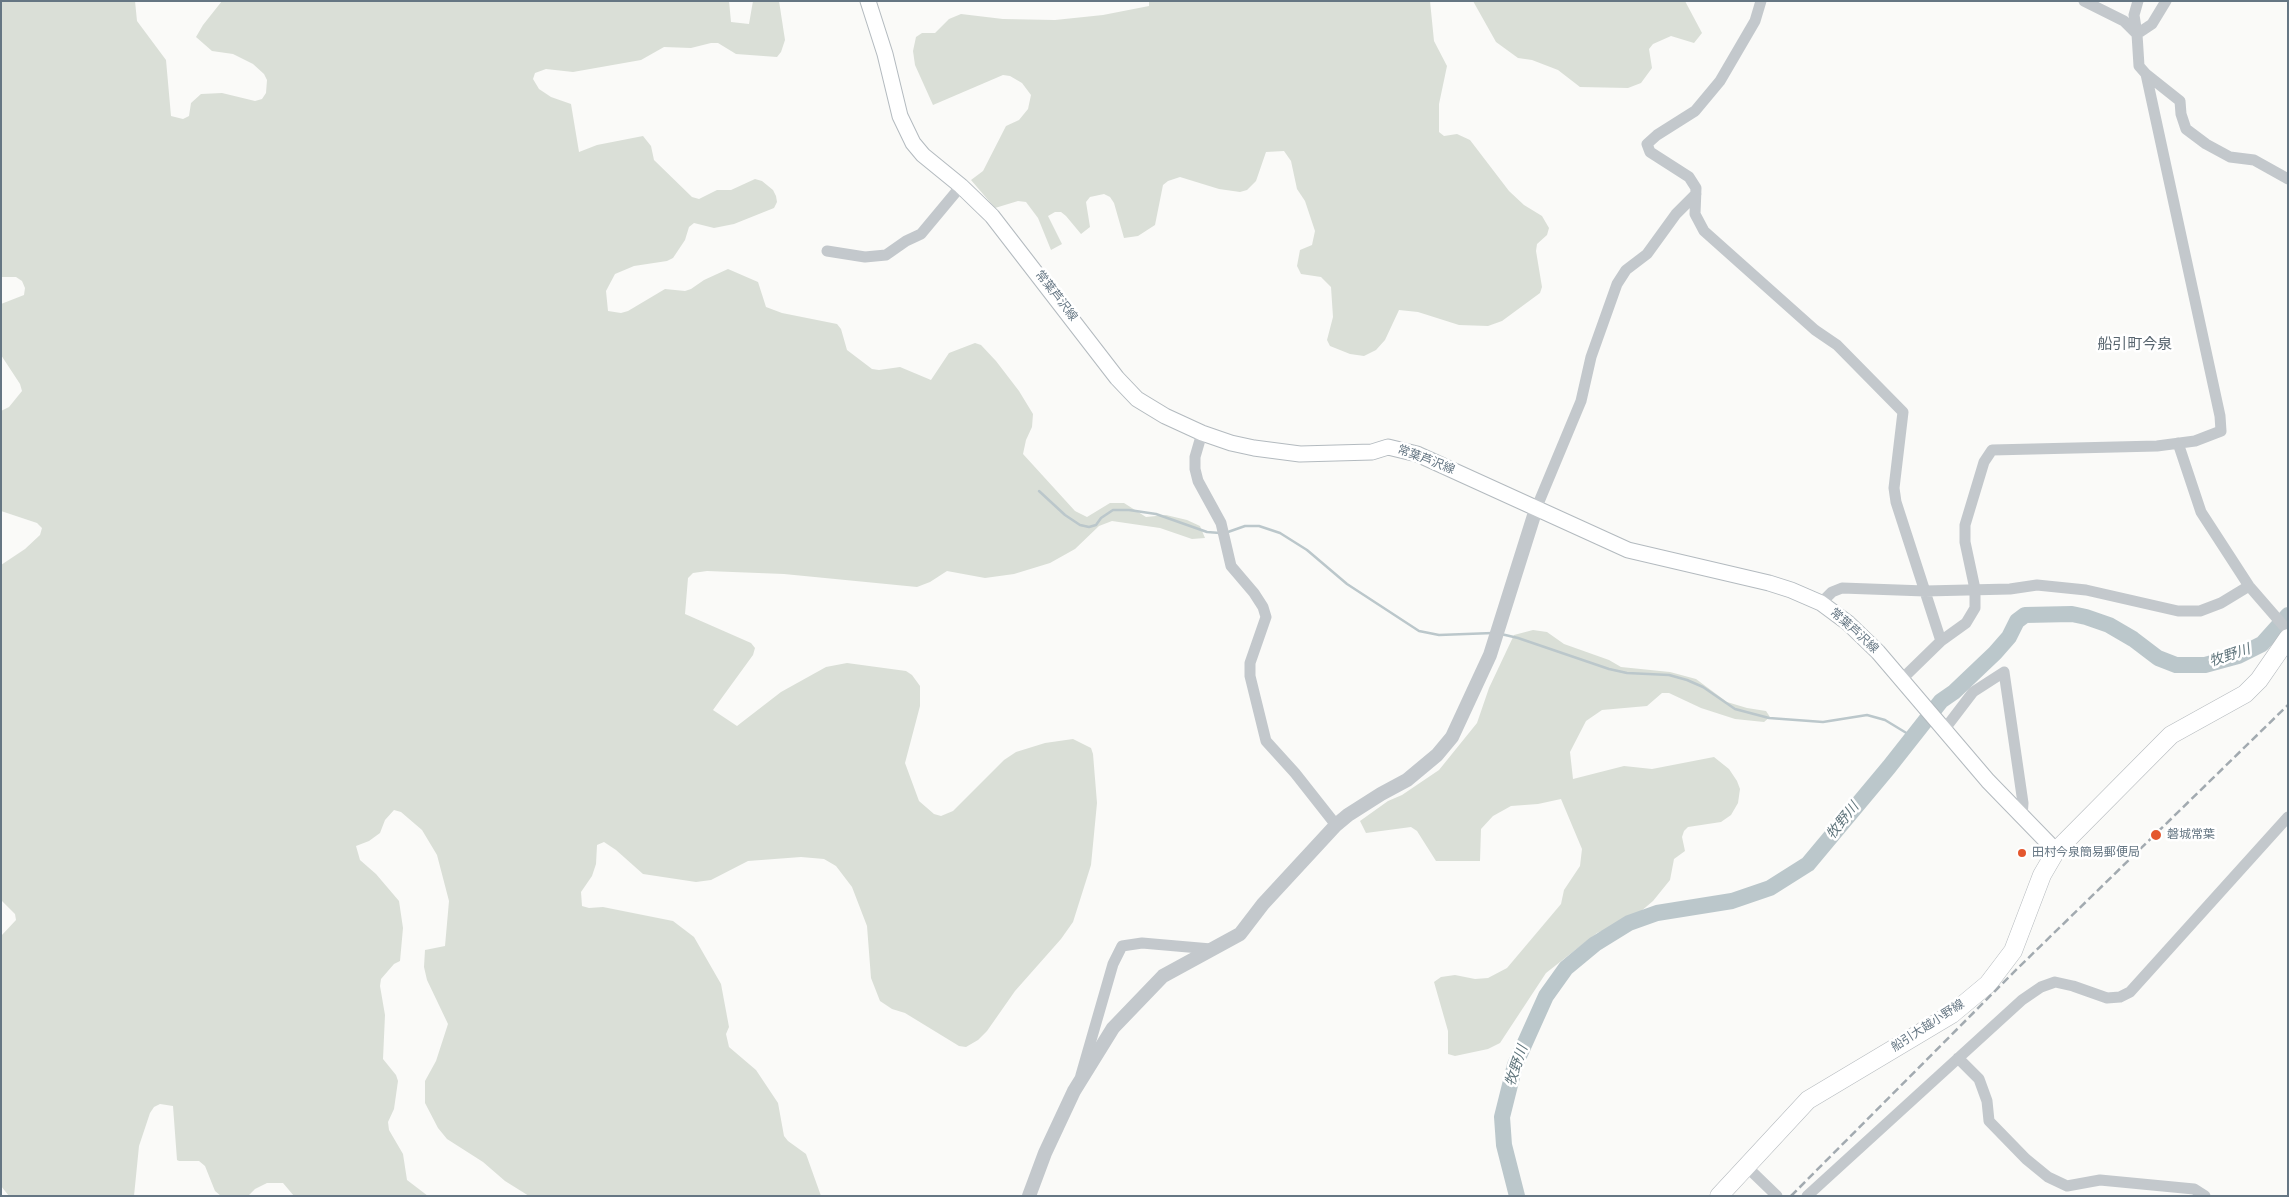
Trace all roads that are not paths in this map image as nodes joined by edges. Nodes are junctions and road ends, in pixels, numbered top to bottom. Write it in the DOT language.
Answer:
graph roads {
  1 [pos="868,1"];
  2 [pos="1761,1"];
  3 [pos="2084,1"];
  4 [pos="2138,1"];
  5 [pos="2166,1"];
  6 [pos="2138,34"];
  7 [pos="2146,74"];
  8 [pos="2288,179"];
  9 [pos="961,186"];
  10 [pos="1696,194"];
  11 [pos="827,251"];
  12 [pos="1202,433"];
  13 [pos="2178,444"];
  14 [pos="1536,508"];
  15 [pos="1975,589"];
  16 [pos="2252,590"];
  17 [pos="1925,592"];
  18 [pos="1821,603"];
  19 [pos="2287,632"];
  20 [pos="1941,641"];
  21 [pos="1902,679"];
  22 [pos="1944,730"];
  23 [pos="2022,816"];
  24 [pos="2288,816"];
  25 [pos="1336,826"];
  26 [pos="2056,852"];
  27 [pos="1211,949"];
  28 [pos="1958,1058"];
  29 [pos="1078,1084"];
  30 [pos="1747,1167"];
  31 [pos="1029,1196"];
  32 [pos="1719,1196"];
  33 [pos="1777,1196"];
  34 [pos="1807,1196"];
  35 [pos="2205,1196"];
  1 -- 9 [label="main road, 常葉芦沢線"];
  2 -- 10 [label="street"];
  3 -- 6 [label="street"];
  4 -- 6 [label="street"];
  5 -- 6 [label="street"];
  6 -- 7 [label="street"];
  7 -- 8 [label="street"];
  7 -- 13 [label="street"];
  9 -- 11 [label="street"];
  9 -- 12 [label="main road, 常葉芦沢線"];
  10 -- 14 [label="street"];
  10 -- 17 [label="street"];
  12 -- 14 [label="main road, 常葉芦沢線"];
  12 -- 25 [label="street"];
  13 -- 15 [label="street"];
  13 -- 16 [label="street"];
  14 -- 18 [label="main road, 常葉芦沢線"];
  14 -- 25 [label="street"];
  15 -- 16 [label="street"];
  15 -- 17 [label="street"];
  15 -- 20 [label="street"];
  16 -- 19 [label="street"];
  17 -- 18 [label="street"];
  17 -- 20 [label="street"];
  18 -- 21 [label="main road, 常葉芦沢線"];
  19 -- 26 [label="main road, 船引大越小野線"];
  20 -- 21 [label="street"];
  21 -- 22 [label="main road, 常葉芦沢線"];
  22 -- 23 [label="main road, 常葉芦沢線"];
  22 -- 23 [label="street"];
  23 -- 26 [label="main road, 常葉芦沢線"];
  24 -- 28 [label="street"];
  25 -- 27 [label="street"];
  26 -- 30 [label="main road, 船引大越小野線"];
  27 -- 29 [label="street"];
  27 -- 29 [label="street"];
  28 -- 34 [label="street"];
  28 -- 35 [label="street"];
  29 -- 31 [label="street"];
  30 -- 32 [label="main road, 船引大越小野線"];
  30 -- 33 [label="street"];
}
